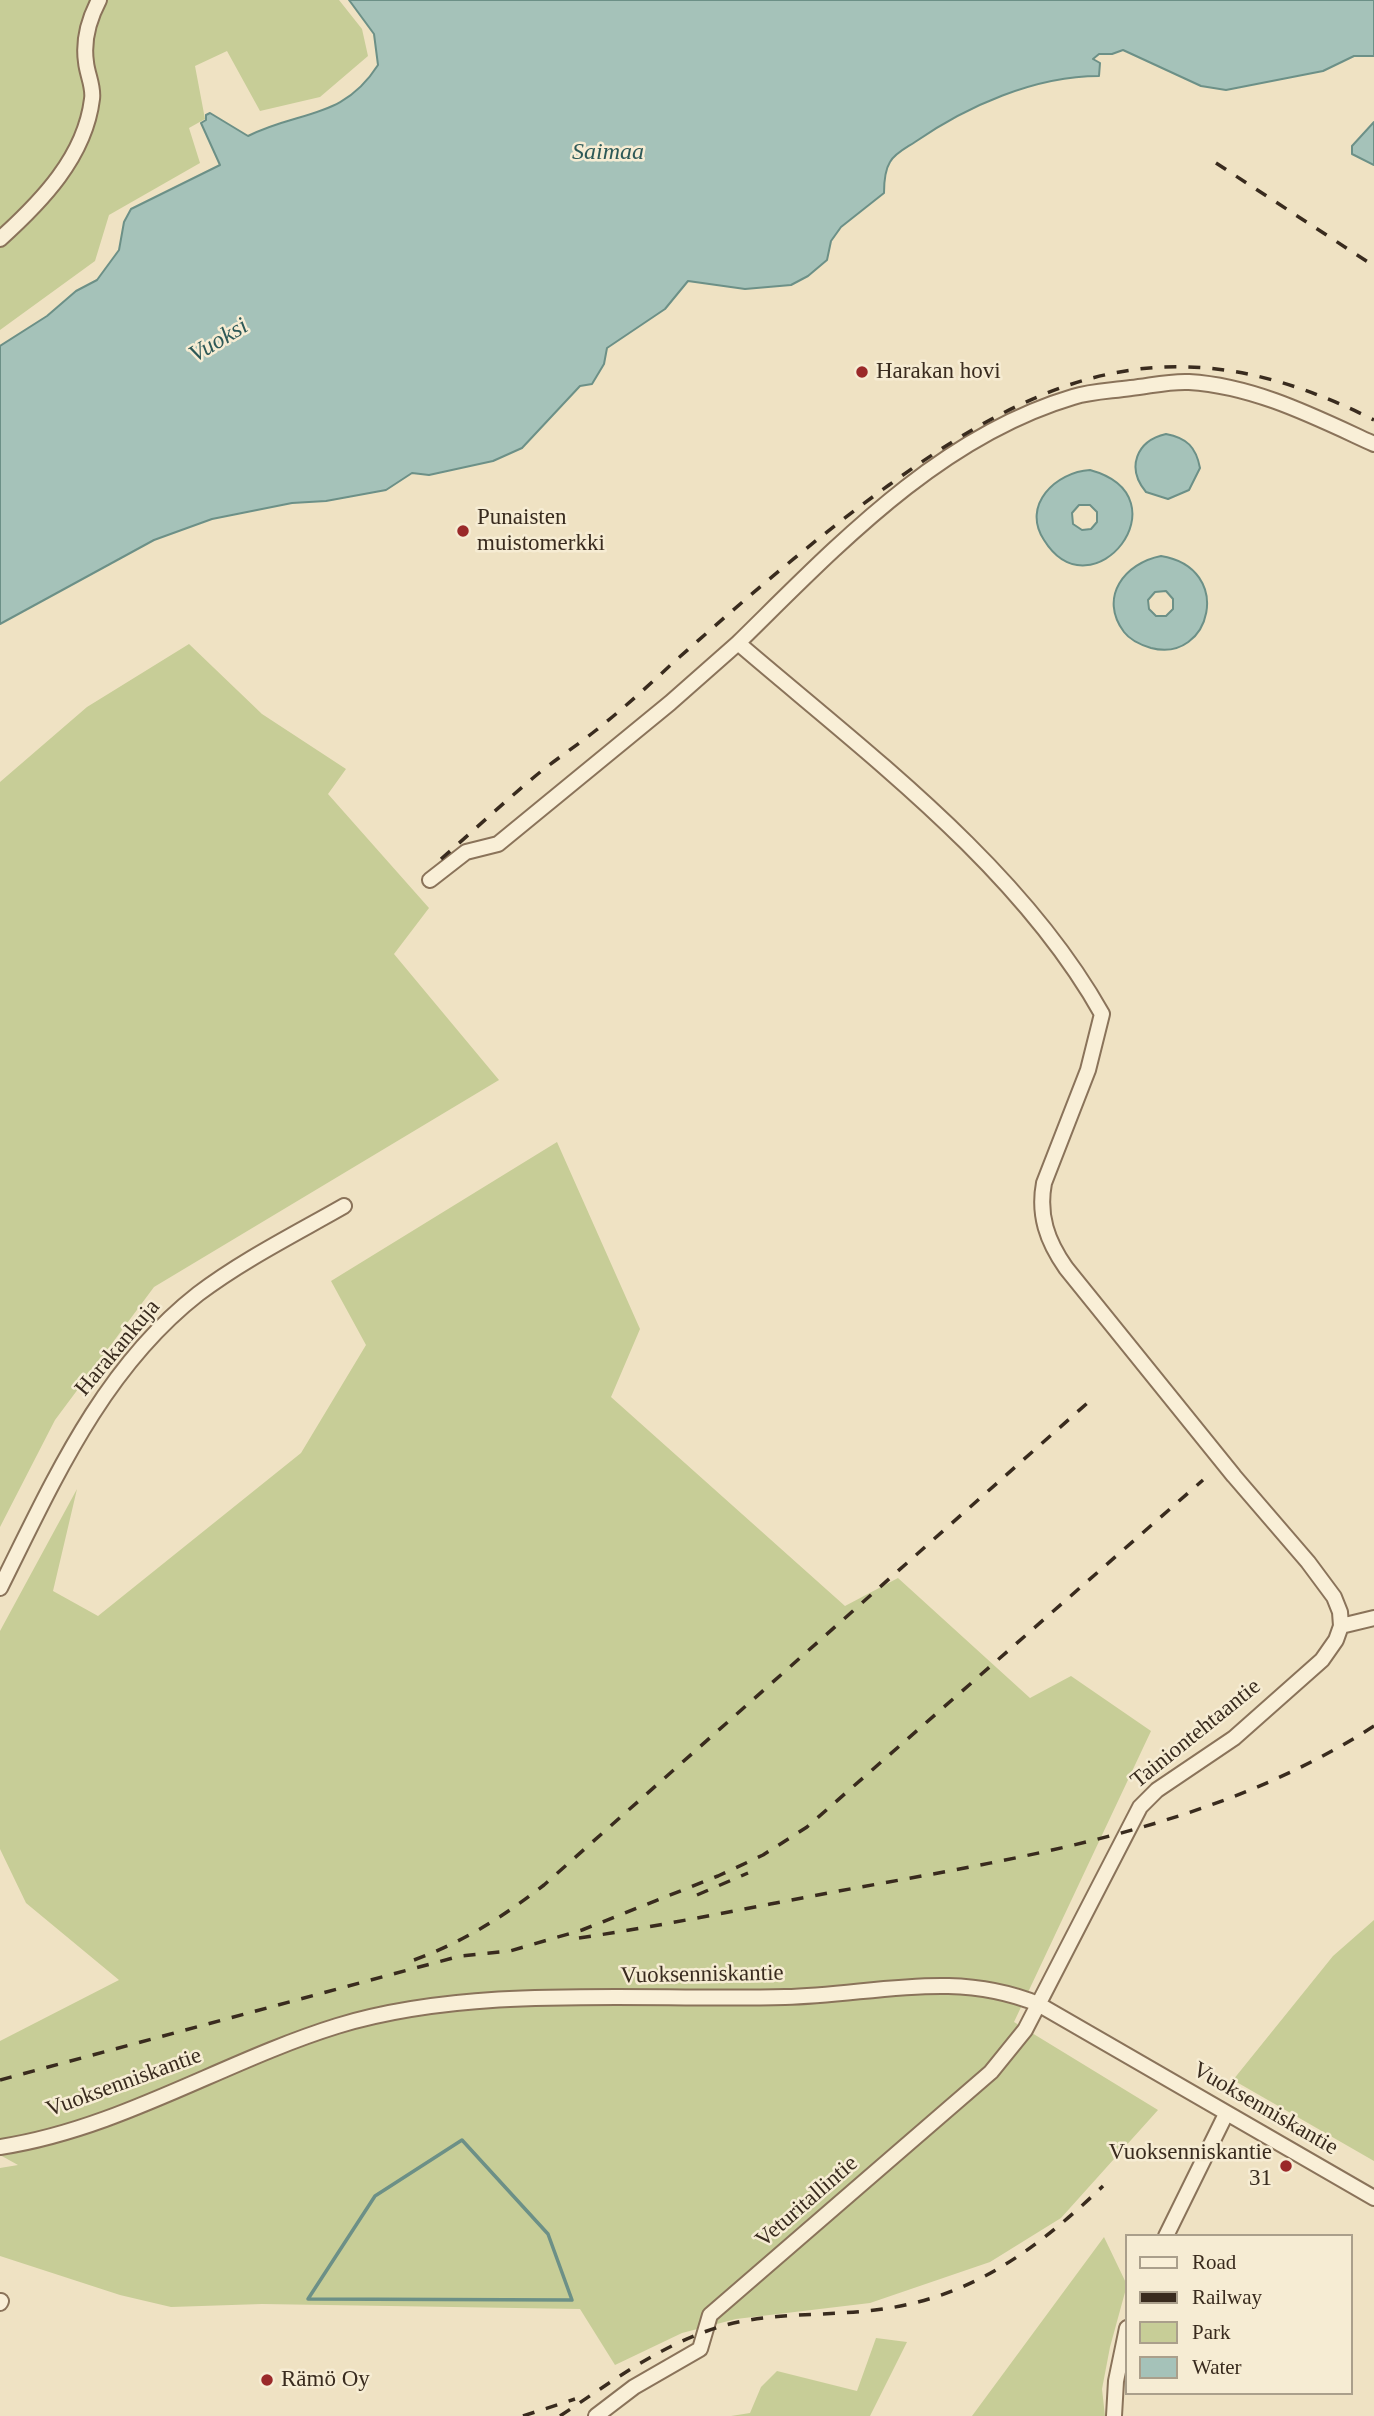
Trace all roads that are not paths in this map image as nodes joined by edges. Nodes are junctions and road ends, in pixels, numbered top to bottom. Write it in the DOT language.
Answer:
graph roads {
  1 [pos="99,0"];
  2 [pos="0,239"];
  3 [pos="1374,444"];
  4 [pos="738,643"];
  5 [pos="430,880"];
  6 [pos="344,1206"];
  7 [pos="0,1588"];
  8 [pos="1374,1618"];
  9 [pos="1340,1626"];
  10 [pos="1038,2004"];
  11 [pos="1226,2114"];
  12 [pos="0,2147"];
  13 [pos="1374,2197"];
  14 [pos="1167,2234"];
  15 [pos="1126,2333"];
  16 [pos="596,2416"];
  17 [pos="1114,2416"];
  1 -- 2 [label="street"];
  3 -- 4 [label="street"];
  4 -- 5 [label="street"];
  4 -- 9 [label="street"];
  6 -- 7 [label="street, Harakankuja"];
  8 -- 9 [label="street"];
  9 -- 10 [label="street, Tainiontehtaantie"];
  10 -- 11 [label="street, Vuoksenniskantie"];
  10 -- 12 [label="street, Vuoksenniskantie"];
  10 -- 16 [label="street, Veturitallintie"];
  11 -- 13 [label="street, Vuoksenniskantie"];
  11 -- 14 [label="street"];
  15 -- 17 [label="street"];
}
